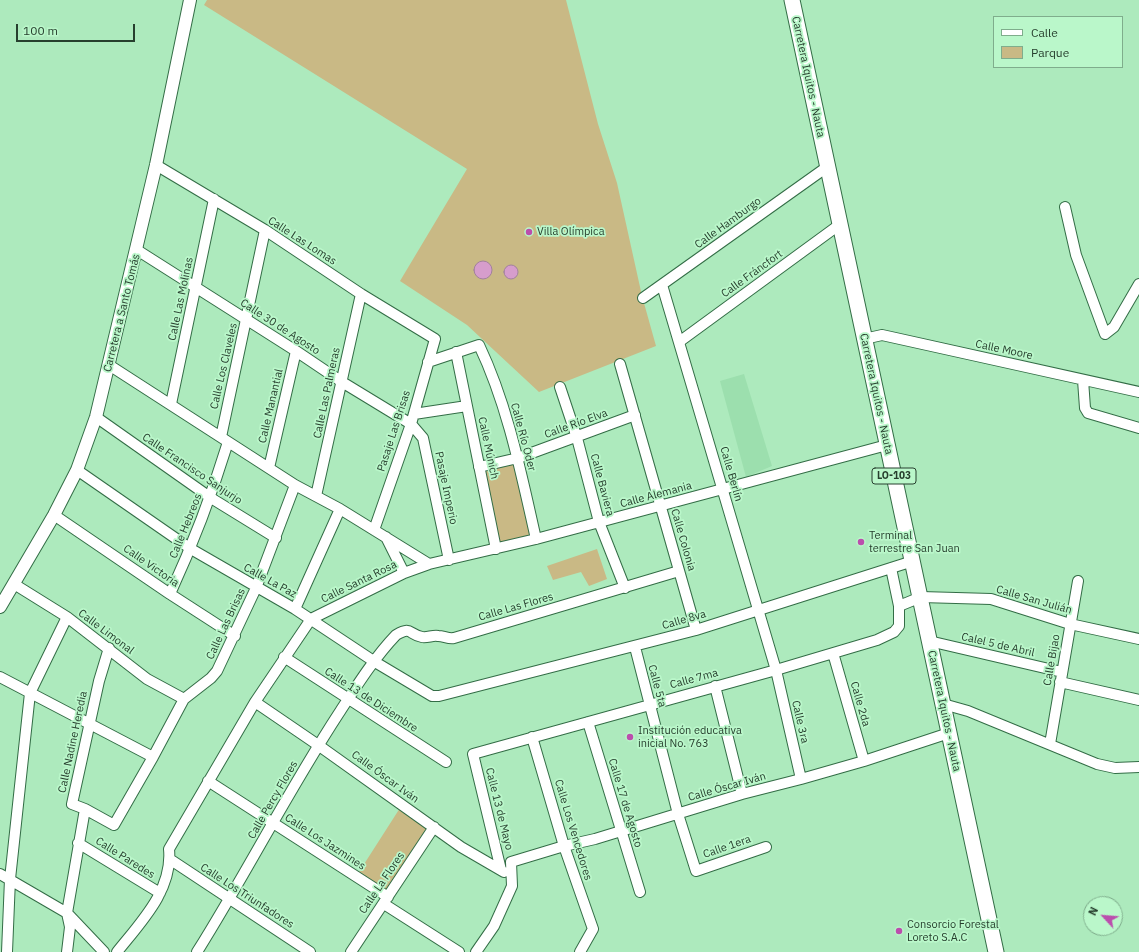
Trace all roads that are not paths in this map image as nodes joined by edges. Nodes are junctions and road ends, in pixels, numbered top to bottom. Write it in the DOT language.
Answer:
graph roads {
  1 [pos="190,0"];
  2 [pos="792,0"];
  3 [pos="156,165"];
  4 [pos="827,167"];
  5 [pos="214,199"];
  6 [pos="1065,207"];
  7 [pos="839,226"];
  8 [pos="265,230"];
  9 [pos="137,250"];
  10 [pos="1139,284"];
  11 [pos="662,285"];
  12 [pos="196,287"];
  13 [pos="361,294"];
  14 [pos="643,298"];
  15 [pos="247,319"];
  16 [pos="435,338"];
  17 [pos="864,339"];
  18 [pos="679,342"];
  19 [pos="296,351"];
  20 [pos="456,352"];
  21 [pos="428,362"];
  22 [pos="620,364"];
  23 [pos="109,365"];
  24 [pos="1083,380"];
  25 [pos="342,382"];
  26 [pos="560,386"];
  27 [pos="1139,392"];
  28 [pos="171,404"];
  29 [pos="467,406"];
  30 [pos="635,415"];
  31 [pos="96,417"];
  32 [pos="412,419"];
  33 [pos="1139,428"];
  34 [pos="577,438"];
  35 [pos="225,439"];
  36 [pos="887,445"];
  37 [pos="518,458"];
  38 [pos="479,467"];
  39 [pos="269,468"];
  40 [pos="77,470"];
  41 [pos="295,485"];
  42 [pos="722,489"];
  43 [pos="316,496"];
  44 [pos="211,498"];
  45 [pos="660,506"];
  46 [pos="340,508"];
  47 [pos="54,514"];
  48 [pos="599,522"];
  49 [pos="374,530"];
  50 [pos="386,537"];
  51 [pos="276,538"];
  52 [pos="536,539"];
  53 [pos="496,548"];
  54 [pos="191,549"];
  55 [pos="449,560"];
  56 [pos="913,562"];
  57 [pos="429,564"];
  58 [pos="891,568"];
  59 [pos="679,571"];
  60 [pos="404,573"];
  61 [pos="1078,581"];
  62 [pos="14,584"];
  63 [pos="256,588"];
  64 [pos="625,588"];
  65 [pos="170,594"];
  66 [pos="921,598"];
  67 [pos="899,606"];
  68 [pos="0,607"];
  69 [pos="295,609"];
  70 [pos="758,610"];
  71 [pos="67,617"];
  72 [pos="311,619"];
  73 [pos="1070,624"];
  74 [pos="696,630"];
  75 [pos="235,636"];
  76 [pos="1139,639"];
  77 [pos="929,641"];
  78 [pos="635,647"];
  79 [pos="109,648"];
  80 [pos="833,653"];
  81 [pos="284,657"];
  82 [pos="375,662"];
  83 [pos="776,670"];
  84 [pos="0,677"];
  85 [pos="1061,677"];
  86 [pos="715,686"];
  87 [pos="457,690"];
  88 [pos="30,693"];
  89 [pos="184,699"];
  90 [pos="348,700"];
  91 [pos="1139,700"];
  92 [pos="255,702"];
  93 [pos="650,704"];
  94 [pos="943,704"];
  95 [pos="588,722"];
  96 [pos="89,724"];
  97 [pos="950,733"];
  98 [pos="532,737"];
  99 [pos="1050,744"];
  100 [pos="318,745"];
  101 [pos="473,754"];
  102 [pos="153,757"];
  103 [pos="864,761"];
  104 [pos="446,762"];
  105 [pos="1139,767"];
  106 [pos="801,779"];
  107 [pos="208,781"];
  108 [pos="742,794"];
  109 [pos="84,809"];
  110 [pos="678,814"];
  111 [pos="274,823"];
  112 [pos="434,827"];
  113 [pos="620,831"];
  114 [pos="78,843"];
  115 [pos="564,846"];
  116 [pos="766,847"];
  117 [pos="170,860"];
  118 [pos="501,870"];
  119 [pos="696,871"];
  120 [pos="0,874"];
  121 [pos="512,878"];
  122 [pos="10,879"];
  123 [pos="640,892"];
  124 [pos="160,893"];
  125 [pos="230,899"];
  126 [pos="386,900"];
  127 [pos="67,913"];
  128 [pos="7,949"];
  129 [pos="67,952"];
  130 [pos="104,952"];
  131 [pos="117,952"];
  132 [pos="196,952"];
  133 [pos="310,952"];
  134 [pos="351,952"];
  135 [pos="459,952"];
  136 [pos="476,952"];
  137 [pos="580,952"];
  138 [pos="996,952"];
  1 -- 3 [label="street, Carretera a Santo Tomás"];
  2 -- 4 [label="main road, Carretera Iquitos - Nauta / LO-103"];
  3 -- 5 [label="street, Calle Las Lomas"];
  3 -- 9 [label="street, Carretera a Santo Tomás"];
  4 -- 7 [label="main road, Carretera Iquitos - Nauta / LO-103"];
  4 -- 11 [label="street, Calle Hamburgo"];
  5 -- 8 [label="street, Calle Las Lomas"];
  5 -- 12 [label="street, Calle Las Molinas"];
  6 -- 10 [label="street"];
  7 -- 17 [label="main road, Carretera Iquitos - Nauta / LO-103"];
  7 -- 18 [label="street, Calle Fráncfort"];
  8 -- 13 [label="street, Calle Las Lomas"];
  8 -- 15 [label="street, Calle Los Claveles"];
  9 -- 12 [label="street, Calle 30 de Agosto"];
  9 -- 23 [label="street, Carretera a Santo Tomás"];
  11 -- 14 [label="street, Calle Hamburgo"];
  11 -- 18 [label="street, Calle Berlín"];
  12 -- 15 [label="street, Calle 30 de Agosto"];
  12 -- 28 [label="street, Calle Las Molinas"];
  13 -- 16 [label="street, Calle Las Lomas"];
  13 -- 25 [label="street, Calle Las Palmeras"];
  15 -- 19 [label="street, Calle 30 de Agosto"];
  15 -- 35 [label="street, Calle Los Claveles"];
  16 -- 21 [label="street, Pasaje Las Brisas"];
  17 -- 24 [label="street, Calle Moore"];
  17 -- 36 [label="main road, Carretera Iquitos - Nauta / LO-103"];
  18 -- 42 [label="street, Calle Berlín"];
  19 -- 25 [label="street, Calle 30 de Agosto"];
  19 -- 39 [label="street, Calle Manantial"];
  20 -- 21 [label="street"];
  20 -- 29 [label="street, Calle Múnich"];
  20 -- 37 [label="street, Calle Río Oder"];
  21 -- 32 [label="street, Pasaje Las Brisas"];
  22 -- 30 [label="street, Calle Colonia"];
  23 -- 28 [label="street, Calle Santa Rosa"];
  23 -- 31 [label="street, Carretera a Santo Tomás"];
  24 -- 27 [label="street, Calle Moore"];
  24 -- 33 [label="street"];
  25 -- 32 [label="street, Calle 30 de Agosto"];
  25 -- 43 [label="street, Calle Las Palmeras"];
  26 -- 34 [label="street, Calle Baviera"];
  28 -- 35 [label="street, Calle Santa Rosa"];
  29 -- 32 [label="street"];
  29 -- 38 [label="street, Calle Múnich"];
  30 -- 34 [label="street, Calle Río Elva"];
  30 -- 45 [label="street, Calle Colonia"];
  31 -- 40 [label="street, Carretera a Santo Tomás"];
  31 -- 44 [label="street, Calle Francisco Sanjurjo"];
  32 -- 49 [label="street, Pasaje Las Brisas"];
  32 -- 55 [label="street, Pasaje Imperio"];
  34 -- 37 [label="street, Calle Río Elva"];
  34 -- 48 [label="street, Calle Baviera"];
  35 -- 39 [label="street, Calle Santa Rosa"];
  35 -- 44 [label="street, Calle Hebreos"];
  36 -- 42 [label="street, Calle Alemania"];
  36 -- 56 [label="main road, Carretera Iquitos - Nauta / LO-103"];
  37 -- 38 [label="street, Calle Río Elva"];
  37 -- 52 [label="street, Calle Río Oder"];
  38 -- 53 [label="street, Calle Múnich"];
  39 -- 41 [label="street, Calle Santa Rosa"];
  40 -- 47 [label="street, Carretera a Santo Tomás"];
  40 -- 54 [label="street, Calle La Paz"];
  41 -- 43 [label="street, Calle Santa Rosa"];
  41 -- 51 [label="street, Calle Las Brisas"];
  42 -- 45 [label="street, Calle Alemania"];
  42 -- 70 [label="street, Calle Berlín"];
  43 -- 46 [label="street, Calle Santa Rosa"];
  44 -- 51 [label="street, Calle Francisco Sanjurjo"];
  44 -- 54 [label="street, Calle Hebreos"];
  45 -- 48 [label="street, Calle Alemania"];
  45 -- 59 [label="street, Calle Colonia"];
  46 -- 49 [label="street, Calle Santa Rosa"];
  46 -- 69 [label="street"];
  47 -- 62 [label="street, Carretera a Santo Tomás"];
  47 -- 65 [label="street, Calle Victoria"];
  48 -- 52 [label="street, Calle Alemania"];
  48 -- 64 [label="street, Calle Baviera"];
  49 -- 50 [label="street, Calle Santa Rosa"];
  50 -- 57 [label="street, Calle Santa Rosa"];
  50 -- 60 [label="street"];
  51 -- 63 [label="street, Calle Las Brisas"];
  52 -- 53 [label="street, Calle Alemania"];
  53 -- 55 [label="street, Calle Alemania"];
  54 -- 63 [label="street, Calle La Paz"];
  54 -- 65 [label="street, Calle Hebreos"];
  55 -- 57 [label="street, Calle Alemania"];
  56 -- 58 [label="street, Calle 8va"];
  56 -- 66 [label="main road, Carretera Iquitos - Nauta / LO-103"];
  57 -- 60 [label="street, Calle Santa Rosa"];
  58 -- 67 [label="street, Calle 7ma"];
  58 -- 70 [label="street, Calle 8va"];
  59 -- 64 [label="street, Calle Las Flores"];
  59 -- 74 [label="street, Calle Colonia"];
  60 -- 72 [label="street, Calle Santa Rosa"];
  61 -- 73 [label="street, Calle Bijao"];
  62 -- 68 [label="street, Carretera a Santo Tomás"];
  62 -- 71 [label="street, Calle Limonal"];
  63 -- 69 [label="street, Calle La Paz"];
  63 -- 75 [label="street, Calle Las Brisas"];
  64 -- 82 [label="street, Calle Las Flores"];
  65 -- 75 [label="street, Calle Victoria"];
  66 -- 67 [label="street"];
  66 -- 73 [label="street, Calle San Julián"];
  66 -- 77 [label="main road, Carretera Iquitos - Nauta / LO-103"];
  67 -- 80 [label="street, Calle 7ma"];
  69 -- 72 [label="street, Calle La Paz"];
  70 -- 74 [label="street, Calle 8va"];
  70 -- 83 [label="street, Calle Berlín"];
  71 -- 79 [label="street, Calle Limonal"];
  71 -- 88 [label="street"];
  72 -- 81 [label="street, Calle Santa Rosa"];
  72 -- 82 [label="street, Calle La Paz"];
  73 -- 76 [label="street, Calle San Julián"];
  73 -- 85 [label="street, Calle Bijao"];
  74 -- 78 [label="street, Calle 8va"];
  75 -- 89 [label="street, Calle Las Brisas"];
  77 -- 85 [label="street, Calel 5 de Abril"];
  77 -- 94 [label="main road, Carretera Iquitos - Nauta / LO-103"];
  78 -- 87 [label="street, Calle 8va"];
  78 -- 93 [label="street, Calle 5ta"];
  79 -- 89 [label="street, Calle Limonal"];
  79 -- 96 [label="street, Calle Nadine Heredia"];
  80 -- 83 [label="street, Calle 7ma"];
  80 -- 103 [label="street, Calle 2da"];
  81 -- 90 [label="street, Calle 13 de Diciembre"];
  81 -- 92 [label="street, Calle Santa Rosa"];
  82 -- 87 [label="street, Calle La Paz"];
  82 -- 90 [label="street, Calle Percy Flores"];
  83 -- 86 [label="street, Calle 7ma"];
  83 -- 106 [label="street, Calle 3ra"];
  84 -- 88 [label="street"];
  85 -- 91 [label="street, Calel 5 de Abril"];
  85 -- 99 [label="street, Calle Bijao"];
  86 -- 93 [label="street, Calle 7ma"];
  86 -- 108 [label="street"];
  88 -- 96 [label="street"];
  88 -- 122 [label="street"];
  89 -- 102 [label="street, Calle Las Brisas"];
  90 -- 100 [label="street, Calle Percy Flores"];
  90 -- 104 [label="street, Calle 13 de Diciembre"];
  92 -- 100 [label="street, Calle Óscar Iván"];
  92 -- 107 [label="street, Calle Santa Rosa"];
  93 -- 95 [label="street, Calle 7ma"];
  93 -- 110 [label="street, Calle 5ta"];
  94 -- 97 [label="main road, Carretera Iquitos - Nauta / LO-103"];
  94 -- 99 [label="street"];
  95 -- 98 [label="street, Calle 7ma"];
  95 -- 113 [label="street, Calle 17 de Agosto"];
  96 -- 102 [label="street"];
  96 -- 109 [label="street, Calle Nadine Heredia"];
  97 -- 103 [label="street, Calle Óscar Iván"];
  97 -- 138 [label="main road, Carretera Iquitos - Nauta / LO-103"];
  98 -- 101 [label="street, Calle 7ma"];
  98 -- 115 [label="street, Calle Los Vencedores"];
  99 -- 105 [label="street"];
  100 -- 111 [label="street, Calle Percy Flores"];
  100 -- 112 [label="street, Calle Óscar Iván"];
  101 -- 118 [label="street, Calle 13 de Mayo"];
  102 -- 109 [label="street, Calle Las Brisas"];
  103 -- 106 [label="street, Calle Óscar Iván"];
  106 -- 108 [label="street, Calle Óscar Iván"];
  107 -- 111 [label="street, Calle Los Jazmines"];
  107 -- 117 [label="street, Calle Santa Rosa"];
  108 -- 110 [label="street, Calle Óscar Iván"];
  109 -- 114 [label="street"];
  110 -- 113 [label="street, Calle Óscar Iván"];
  110 -- 119 [label="street, Calle 5ta"];
  111 -- 125 [label="street, Calle Percy Flores"];
  111 -- 126 [label="street, Calle Los Jazmines"];
  112 -- 118 [label="street, Calle Óscar Iván"];
  112 -- 126 [label="street, Calle La Flores"];
  113 -- 115 [label="street, Calle Óscar Iván"];
  113 -- 123 [label="street, Calle 17 de Agosto"];
  114 -- 124 [label="street, Calle Paredes"];
  114 -- 127 [label="street"];
  115 -- 121 [label="street, Calle Óscar Iván"];
  115 -- 137 [label="street, Calle Los Vencedores"];
  116 -- 119 [label="street, Calle 1era"];
  117 -- 124 [label="street, Calle Santa Rosa"];
  117 -- 125 [label="street, Calle Los Triunfadores"];
  118 -- 121 [label="street, Calle Óscar Iván"];
  120 -- 122 [label="street"];
  121 -- 136 [label="street"];
  122 -- 127 [label="street"];
  122 -- 128 [label="street"];
  124 -- 131 [label="street, Calle Santa Rosa"];
  125 -- 132 [label="street, Calle Percy Flores"];
  125 -- 133 [label="street, Calle Los Triunfadores"];
  126 -- 134 [label="street, Calle La Flores"];
  126 -- 135 [label="street, Calle Los Jazmines"];
  127 -- 129 [label="street"];
  127 -- 130 [label="street"];
}
